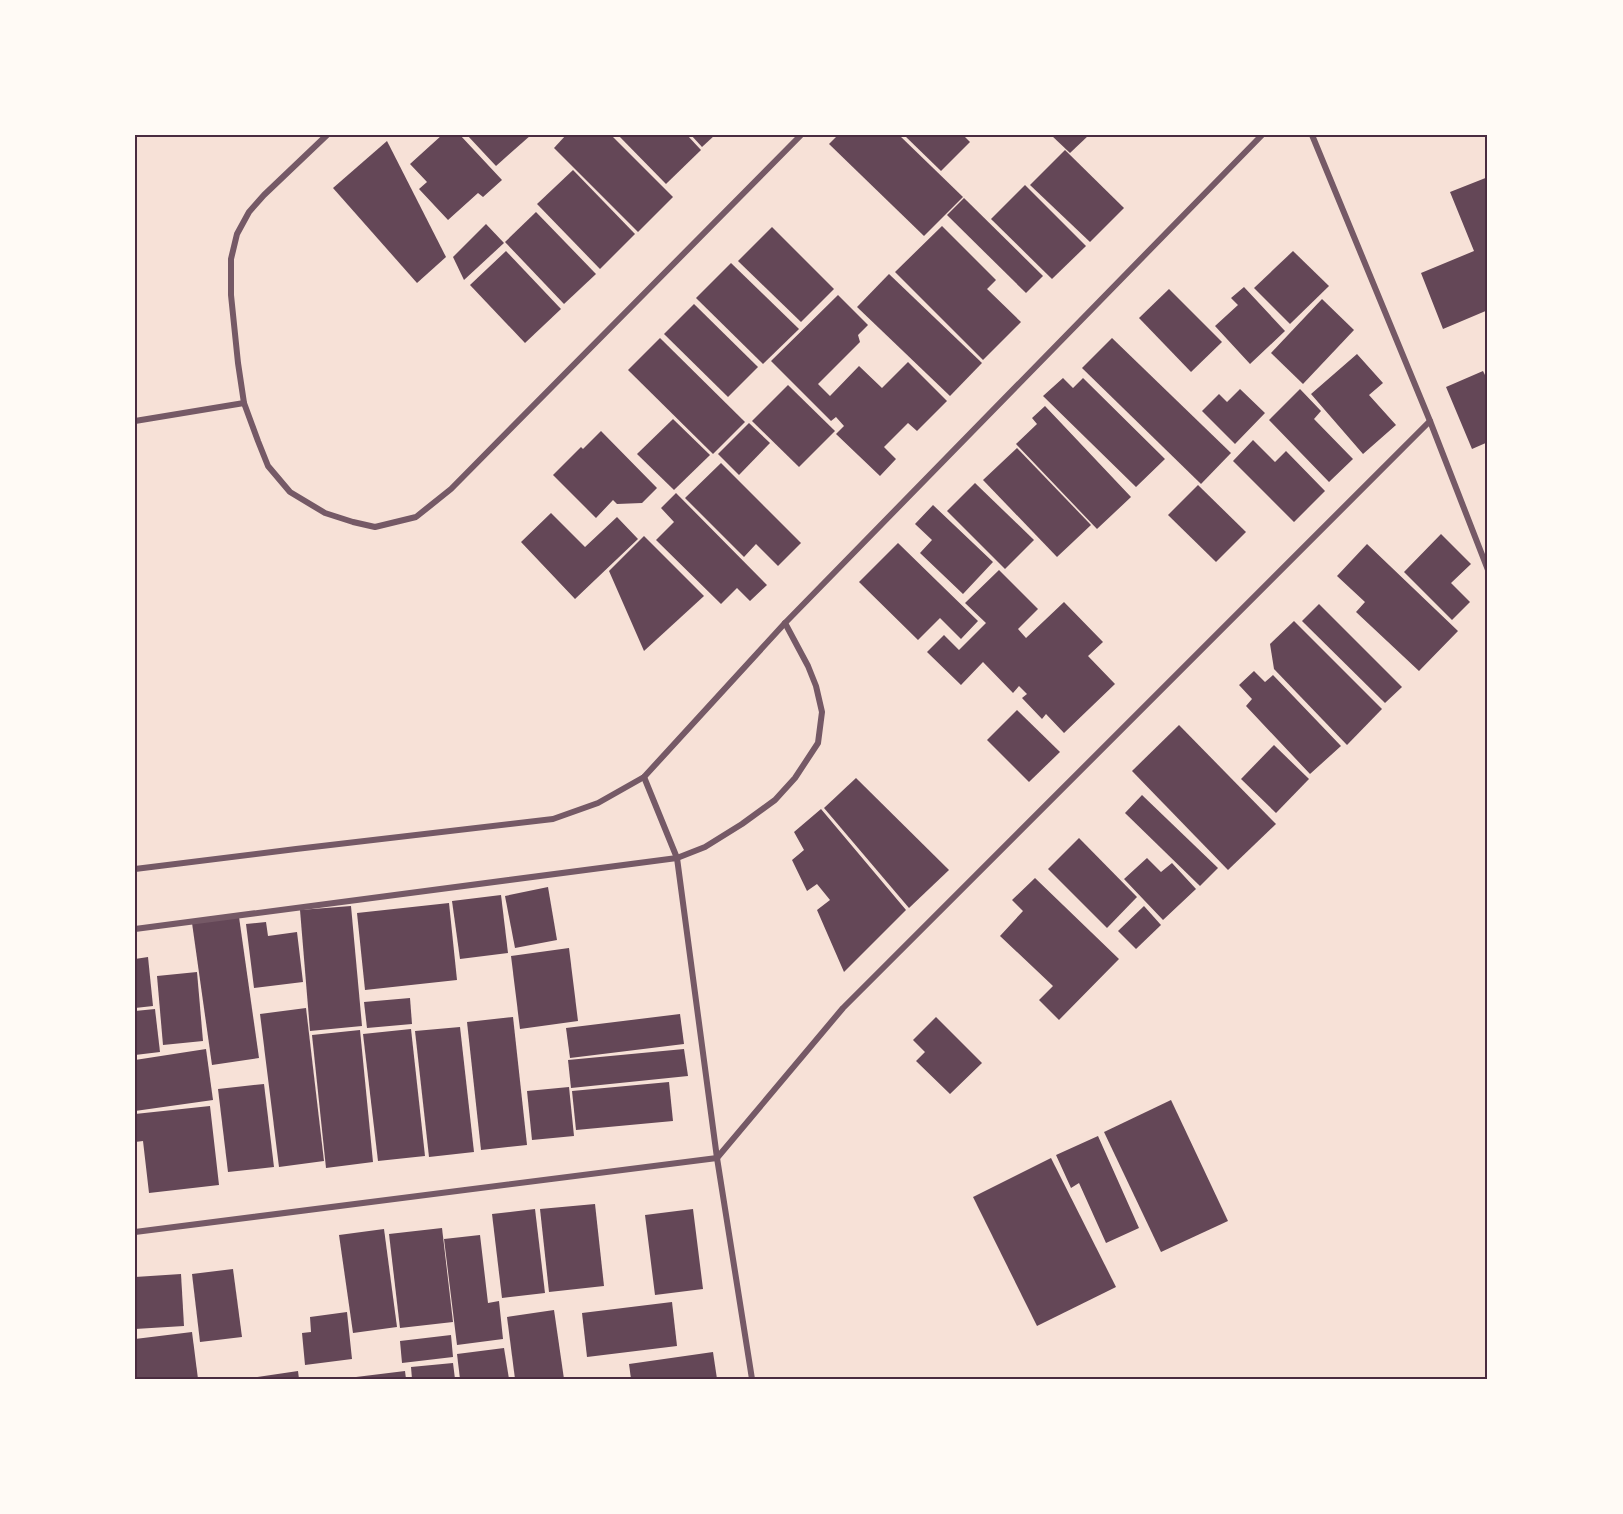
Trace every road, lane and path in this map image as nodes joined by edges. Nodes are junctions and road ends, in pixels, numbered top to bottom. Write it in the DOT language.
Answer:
graph roads {
  1 [pos="327,135"];
  2 [pos="801,135"];
  3 [pos="1262,135"];
  4 [pos="1312,135"];
  5 [pos="244,403"];
  6 [pos="135,421"];
  7 [pos="1430,421"];
  8 [pos="1488,570"];
  9 [pos="785,623"];
  10 [pos="644,777"];
  11 [pos="677,858"];
  12 [pos="135,869"];
  13 [pos="135,929"];
  14 [pos="717,1158"];
  15 [pos="135,1232"];
  16 [pos="752,1379"];
  1 -- 5 [label="street"];
  2 -- 5 [label="street"];
  3 -- 9 [label="street"];
  4 -- 7 [label="street"];
  5 -- 6 [label="street"];
  7 -- 8 [label="street"];
  7 -- 14 [label="street"];
  9 -- 10 [label="street"];
  9 -- 11 [label="street"];
  10 -- 11 [label="street"];
  10 -- 12 [label="street"];
  11 -- 13 [label="street"];
  11 -- 14 [label="street"];
  14 -- 15 [label="street"];
  14 -- 16 [label="street"];
}
